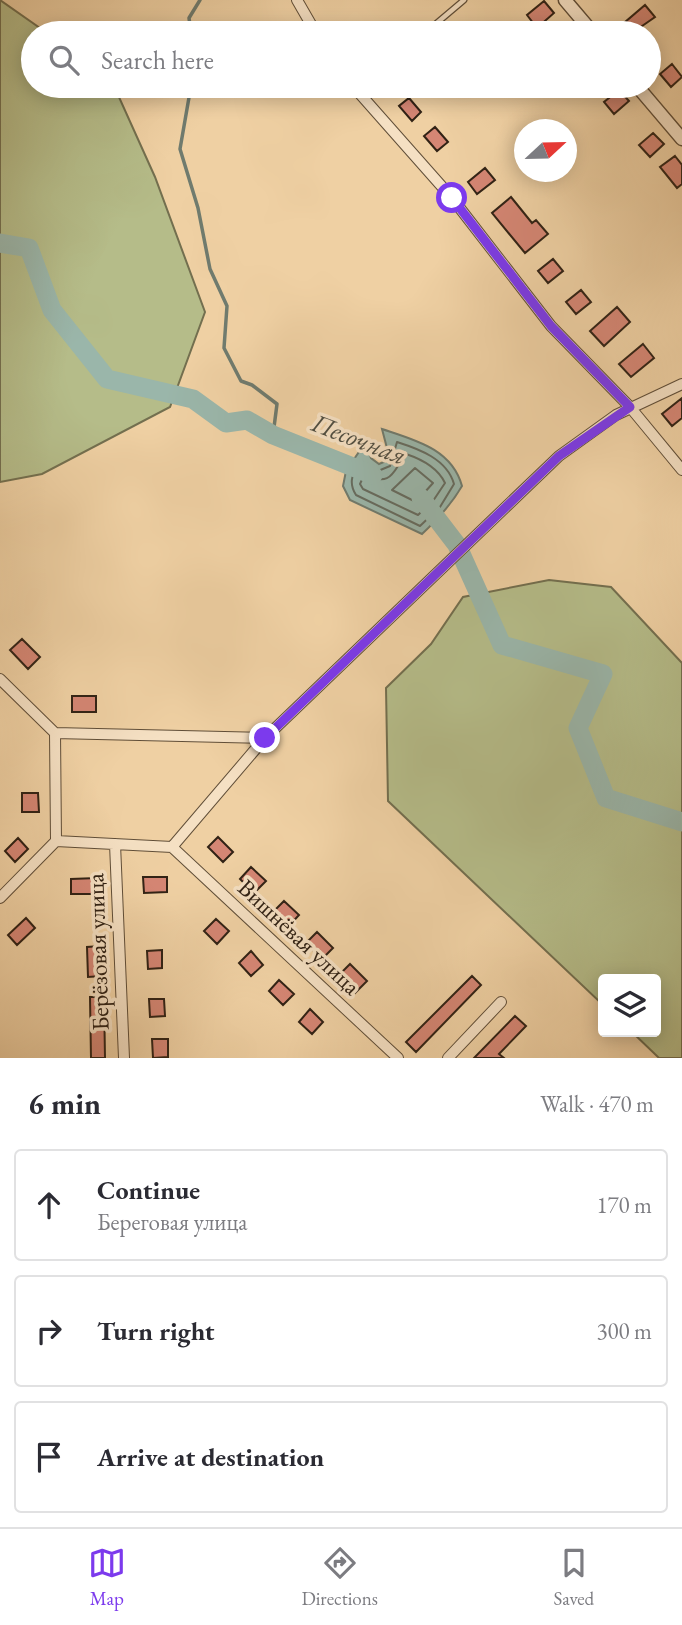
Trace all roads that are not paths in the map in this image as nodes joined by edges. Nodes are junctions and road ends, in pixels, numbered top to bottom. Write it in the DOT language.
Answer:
graph roads {
  1 [pos="297,0"];
  2 [pos="464,0"];
  3 [pos="565,0"];
  4 [pos="309,21"];
  5 [pos="439,21"];
  6 [pos="583,21"];
  7 [pos="366,98"];
  8 [pos="647,98"];
  9 [pos="682,139"];
  10 [pos="682,384"];
  11 [pos="630,407"];
  12 [pos="682,470"];
  13 [pos="0,679"];
  14 [pos="55,733"];
  15 [pos="265,738"];
  16 [pos="56,841"];
  17 [pos="115,844"];
  18 [pos="172,847"];
  19 [pos="0,898"];
  20 [pos="501,1002"];
  21 [pos="124,1058"];
  22 [pos="398,1058"];
  23 [pos="448,1058"];
  1 -- 4 [label="street"];
  2 -- 5 [label="lane"];
  3 -- 6 [label="street"];
  7 -- 11 [label="street"];
  8 -- 9 [label="street"];
  10 -- 11 [label="street"];
  11 -- 12 [label="street"];
  11 -- 15 [label="street"];
  13 -- 14 [label="street"];
  14 -- 15 [label="street"];
  14 -- 16 [label="street"];
  15 -- 18 [label="street"];
  16 -- 17 [label="street"];
  16 -- 19 [label="street"];
  17 -- 18 [label="street"];
  17 -- 21 [label="street, Берёзовая улица"];
  18 -- 22 [label="street, Вишнёвая улица"];
  20 -- 23 [label="street"];
}
